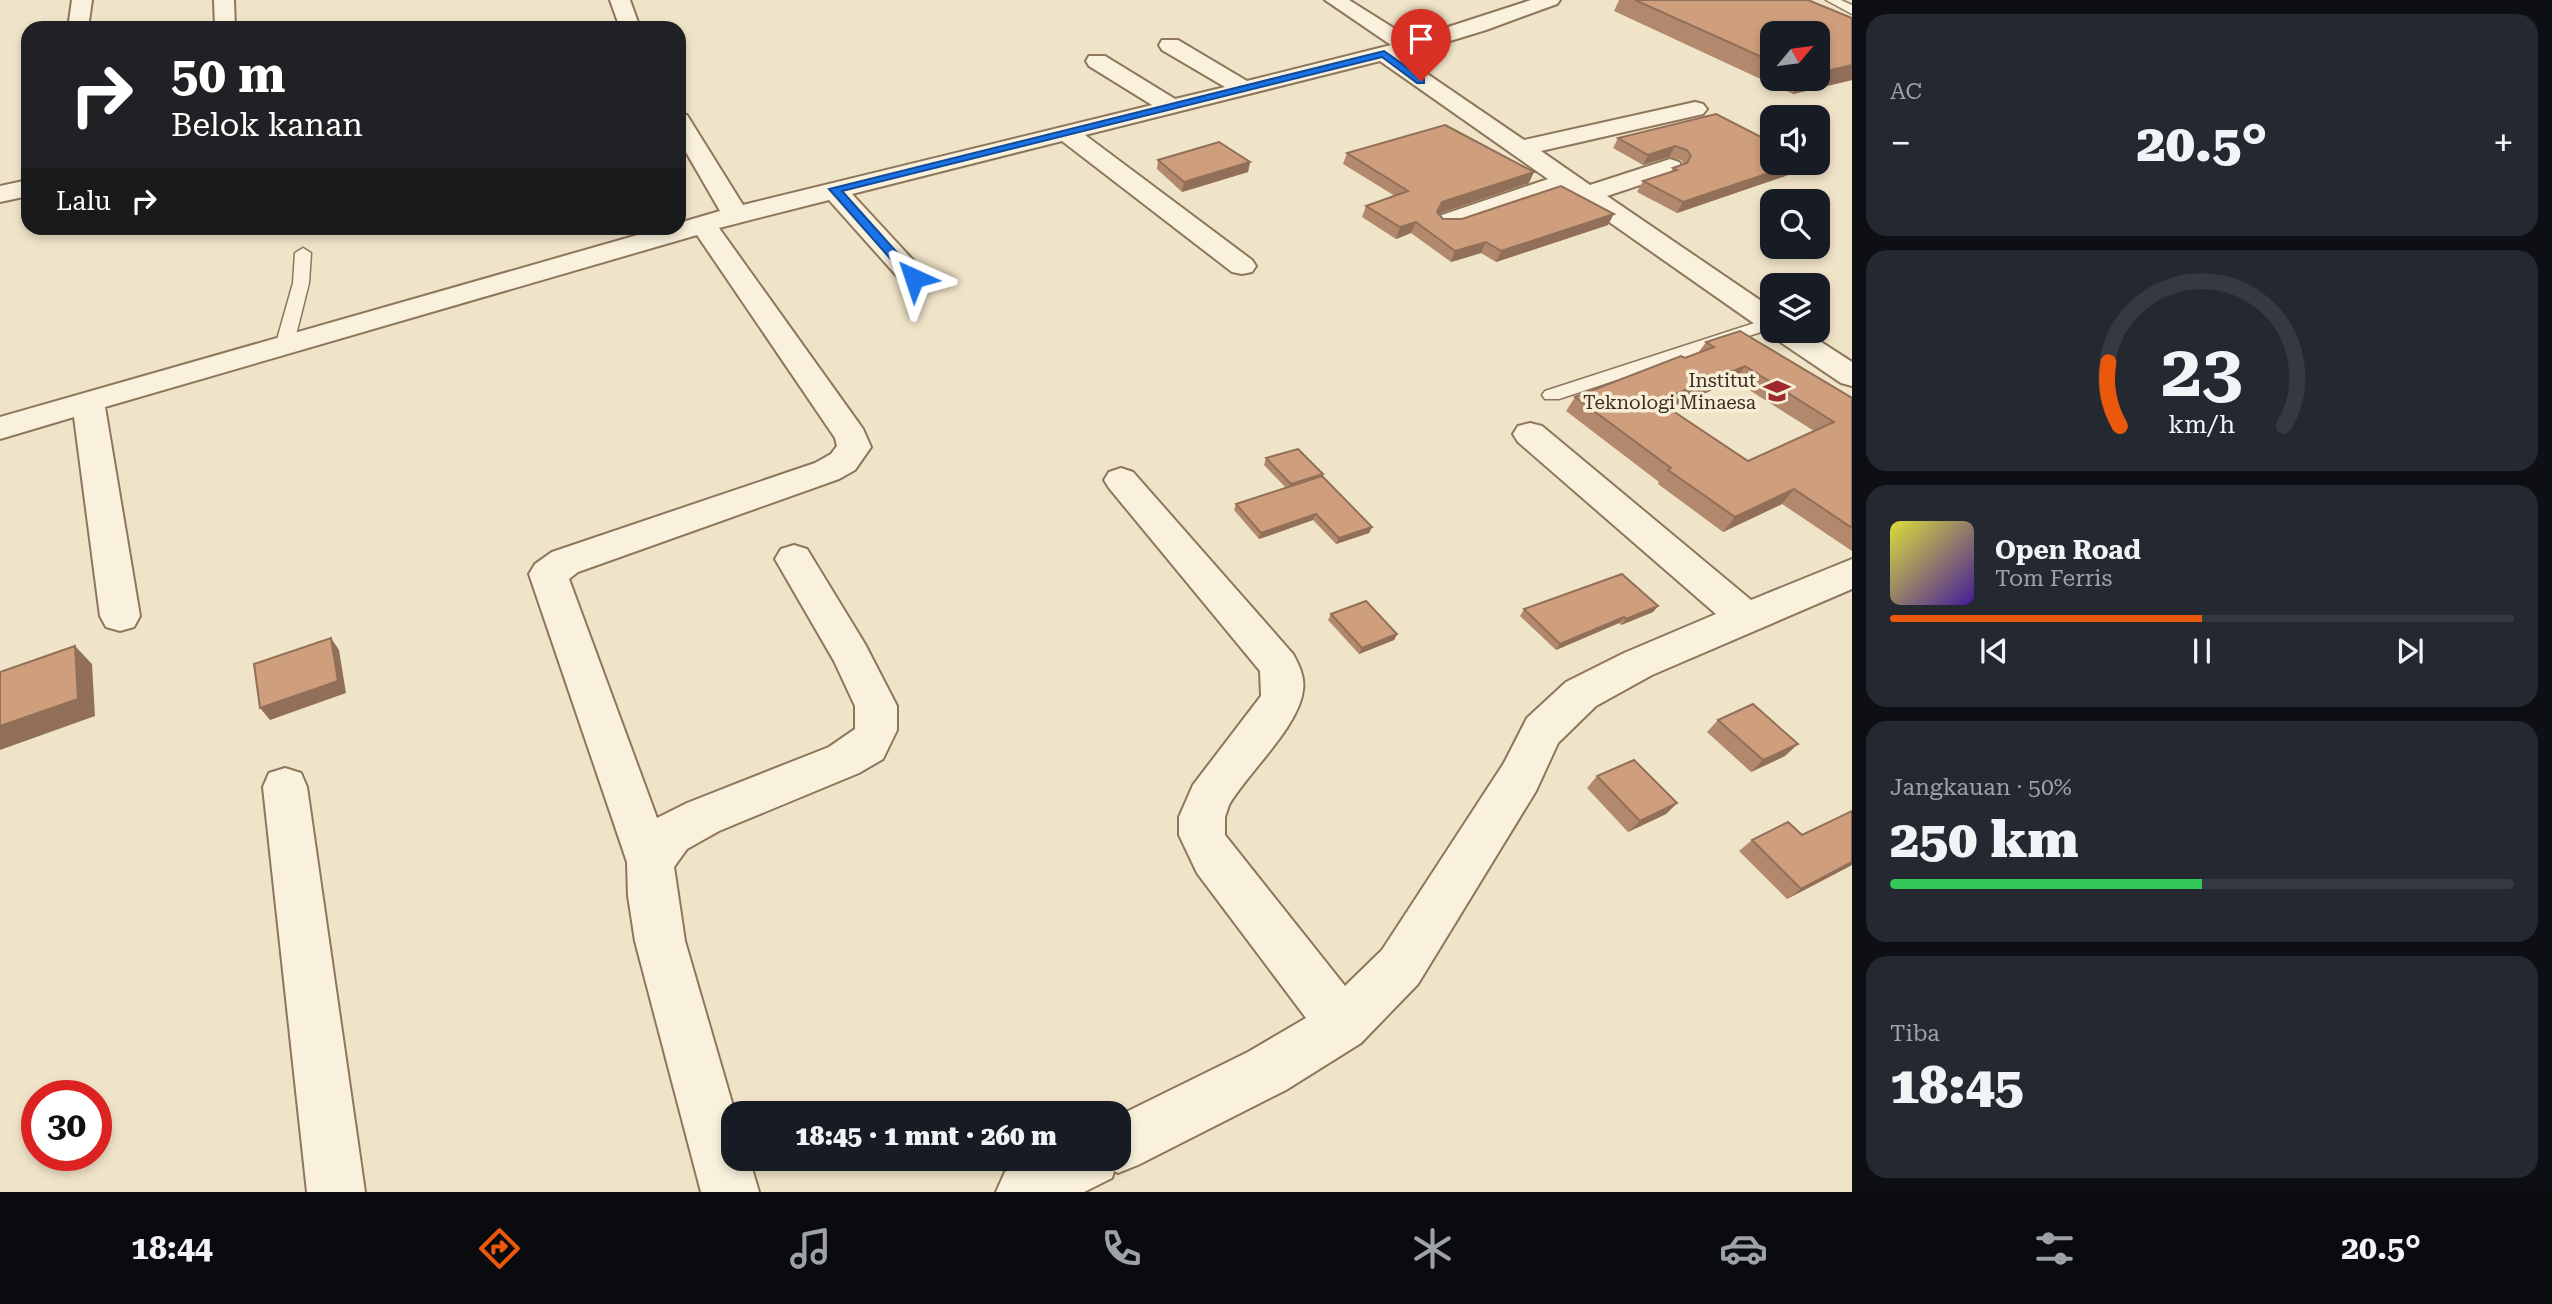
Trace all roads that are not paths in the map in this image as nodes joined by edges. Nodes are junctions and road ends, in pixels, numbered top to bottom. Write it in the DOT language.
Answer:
graph roads {
  1 [pos="82,0"];
  2 [pos="224,0"];
  3 [pos="620,0"];
  4 [pos="1335,0"];
  5 [pos="1550,0"];
  6 [pos="1823,5"];
  7 [pos="1852,10"];
  8 [pos="79,21"];
  9 [pos="225,21"];
  10 [pos="628,21"];
  11 [pos="1852,25"];
  12 [pos="1170,45"];
  13 [pos="1396,50"];
  14 [pos="1097,61"];
  15 [pos="1243,89"];
  16 [pos="1171,106"];
  17 [pos="1695,109"];
  18 [pos="1065,132"];
  19 [pos="686,137"];
  20 [pos="1521,148"];
  21 [pos="1670,167"];
  22 [pos="1578,188"];
  23 [pos="834,189"];
  24 [pos="21,190"];
  25 [pos="0,194"];
  26 [pos="720,219"];
  27 [pos="1448,222"];
  28 [pos="686,229"];
  29 [pos="664,235"];
  30 [pos="303,253"];
  31 [pos="1242,266"];
  32 [pos="914,278"];
  33 [pos="1760,315"];
  34 [pos="1760,327"];
  35 [pos="285,343"];
  36 [pos="1802,343"];
  37 [pos="1852,376"];
  38 [pos="1552,394"];
  39 [pos="88,402"];
  40 [pos="0,428"];
  41 [pos="1530,434"];
  42 [pos="1121,480"];
  43 [pos="794,559"];
  44 [pos="1852,573"];
  45 [pos="120,615"];
  46 [pos="1746,618"];
  47 [pos="285,787"];
  48 [pos="650,862"];
  49 [pos="1343,1026"];
  50 [pos="1131,1139"];
  51 [pos="1067,1171"];
  52 [pos="336,1192"];
  53 [pos="730,1192"];
  54 [pos="1026,1192"];
  1 -- 8 [label="street"];
  2 -- 9 [label="street"];
  3 -- 10 [label="street"];
  4 -- 13 [label="street"];
  5 -- 13 [label="street"];
  6 -- 7 [label="lane"];
  6 -- 11 [label="street"];
  12 -- 15 [label="street"];
  13 -- 15 [label="street"];
  13 -- 20 [label="street"];
  14 -- 16 [label="street"];
  15 -- 16 [label="street"];
  16 -- 18 [label="street"];
  17 -- 20 [label="street"];
  18 -- 23 [label="street"];
  18 -- 31 [label="street"];
  19 -- 26 [label="street"];
  20 -- 22 [label="street"];
  21 -- 22 [label="street"];
  22 -- 27 [label="street"];
  22 -- 33 [label="street"];
  23 -- 26 [label="street"];
  23 -- 32 [label="street"];
  24 -- 25 [label="street"];
  26 -- 28 [label="street"];
  26 -- 48 [label="street"];
  29 -- 35 [label="street"];
  30 -- 35 [label="lane"];
  34 -- 38 [label="lane"];
  35 -- 39 [label="street"];
  36 -- 37 [label="street"];
  39 -- 40 [label="street"];
  39 -- 45 [label="street"];
  41 -- 46 [label="street"];
  42 -- 49 [label="street"];
  43 -- 48 [label="street"];
  44 -- 46 [label="street"];
  46 -- 49 [label="street"];
  47 -- 52 [label="street"];
  48 -- 53 [label="street"];
  49 -- 50 [label="street"];
  51 -- 54 [label="street"];
}
